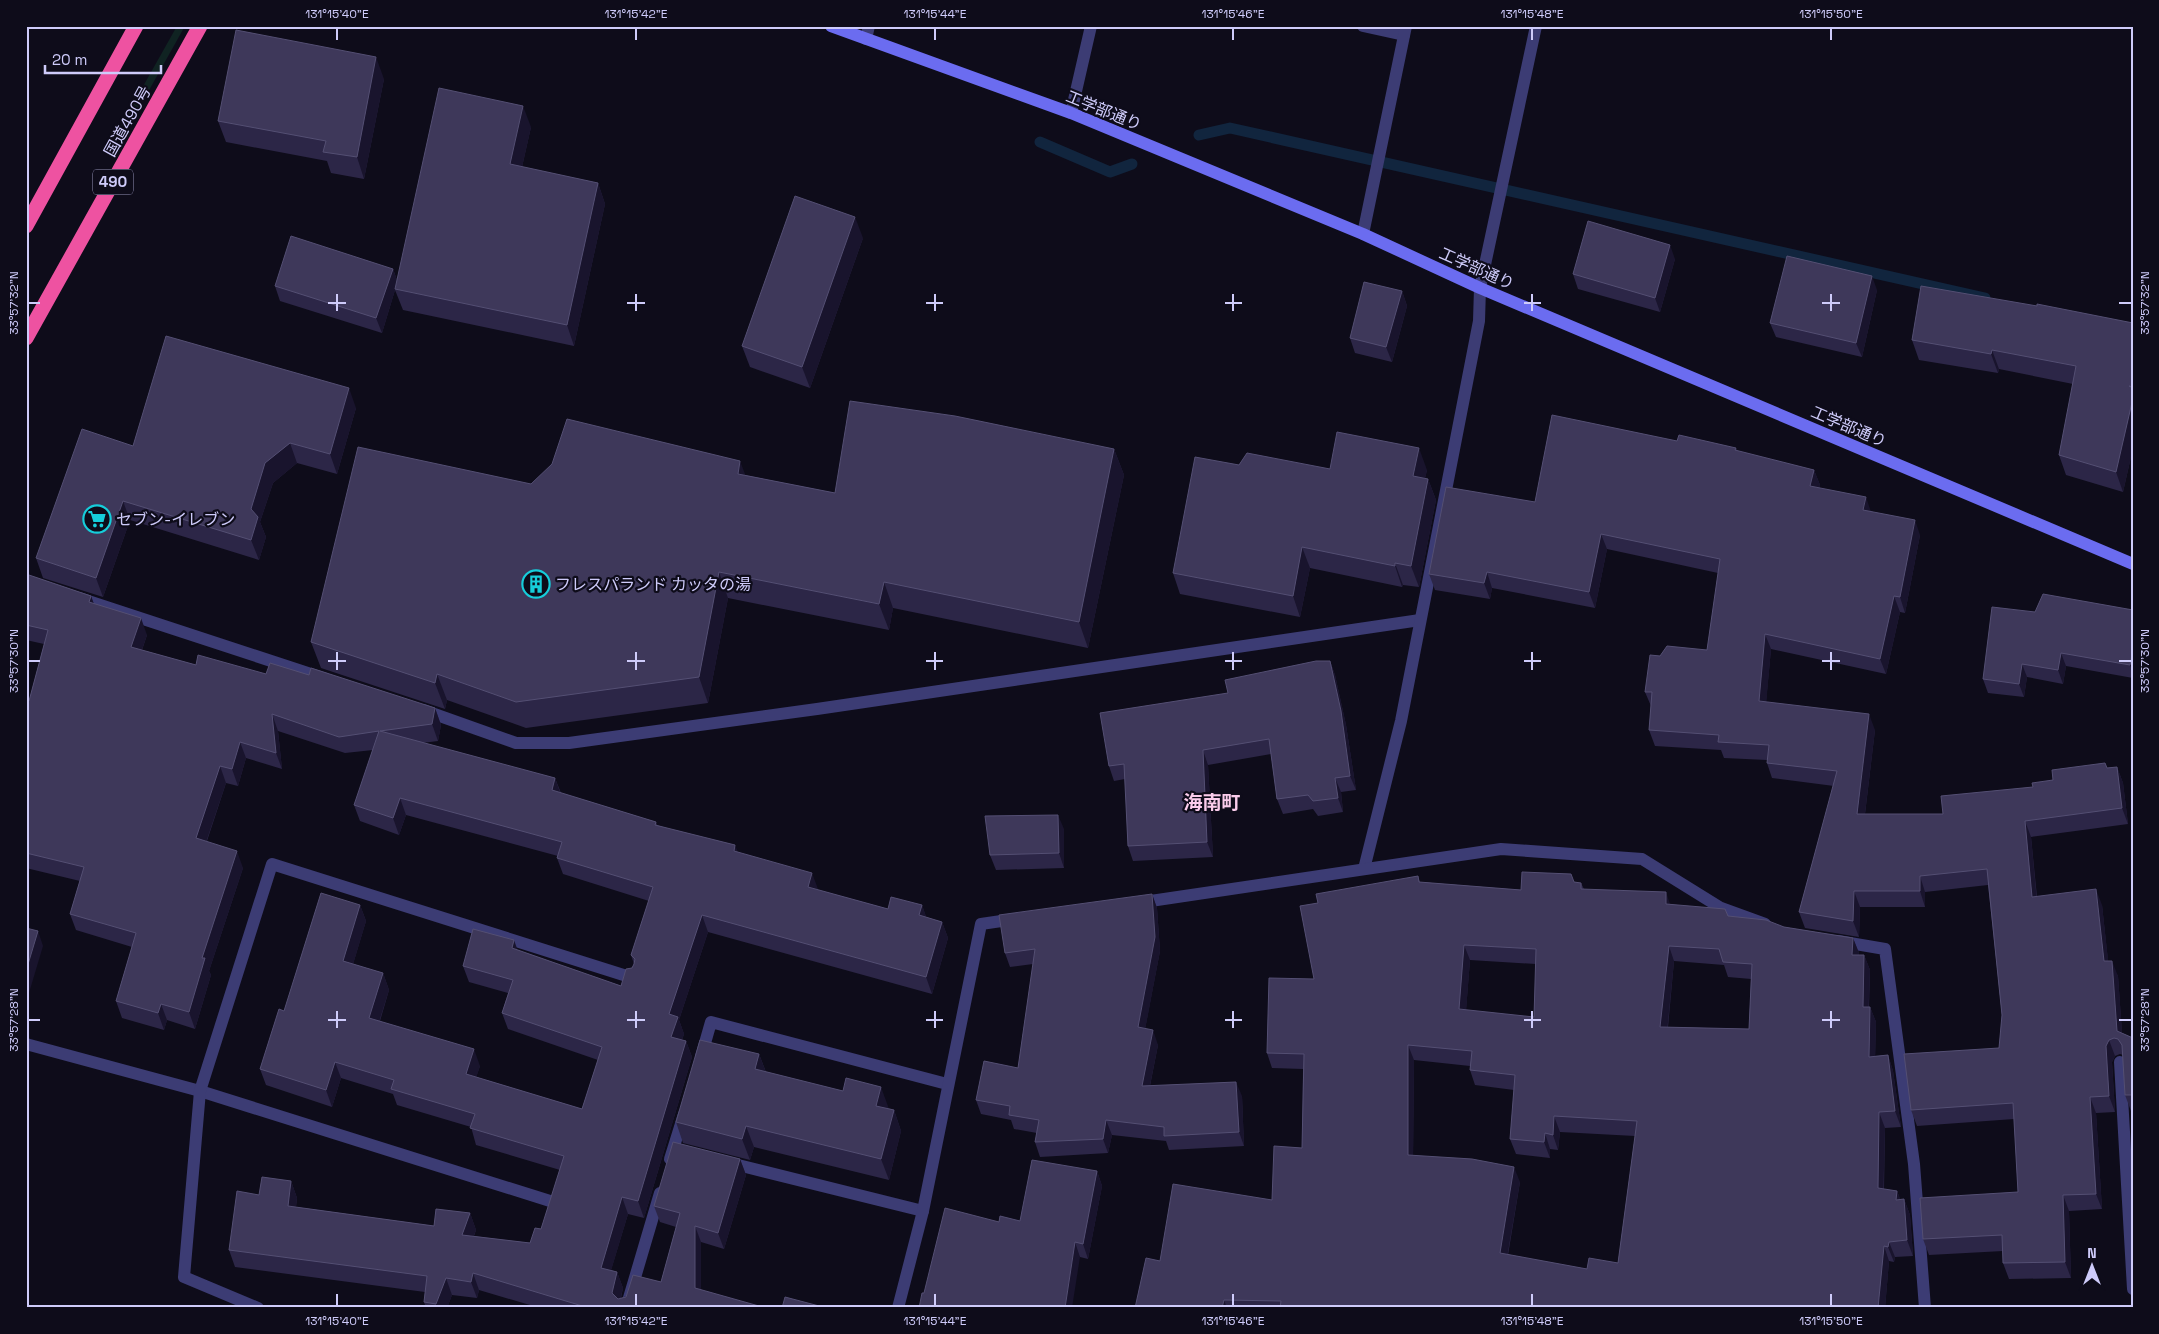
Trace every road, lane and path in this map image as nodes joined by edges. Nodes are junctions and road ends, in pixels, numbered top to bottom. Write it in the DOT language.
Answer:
graph roads {
  1 [pos="136,26"];
  2 [pos="200,26"];
  3 [pos="831,26"];
  4 [pos="869,26"];
  5 [pos="1092,26"];
  6 [pos="1364,26"];
  7 [pos="1536,26"];
  8 [pos="1405,31"];
  9 [pos="866,39"];
  10 [pos="1071,113"];
  11 [pos="26,226"];
  12 [pos="1363,234"];
  13 [pos="1480,288"];
  14 [pos="26,338"];
  15 [pos="2133,564"];
  16 [pos="64,593"];
  17 [pos="1420,620"];
  18 [pos="336,682"];
  19 [pos="412,707"];
  20 [pos="1364,868"];
  21 [pos="1125,904"];
  22 [pos="1029,918"];
  23 [pos="1773,927"];
  24 [pos="1828,940"];
  25 [pos="633,978"];
  26 [pos="26,1044"];
  27 [pos="2120,1062"];
  28 [pos="698,1068"];
  29 [pos="948,1084"];
  30 [pos="200,1091"];
  31 [pos="687,1104"];
  32 [pos="712,1159"];
  33 [pos="550,1201"];
  34 [pos="923,1211"];
  35 [pos="2133,1289"];
  36 [pos="258,1308"];
  37 [pos="626,1308"];
  38 [pos="898,1308"];
  39 [pos="1926,1308"];
  1 -- 11 [label="highway"];
  2 -- 14 [label="highway, 国道490号 / 490"];
  3 -- 9 [label="street, 工学部通り"];
  4 -- 9 [label="street"];
  5 -- 10 [label="street"];
  6 -- 8 [label="street"];
  7 -- 13 [label="street"];
  8 -- 12 [label="street"];
  9 -- 10 [label="street, 工学部通り"];
  10 -- 12 [label="street, 工学部通り"];
  12 -- 13 [label="street, 工学部通り"];
  13 -- 15 [label="street, 工学部通り"];
  13 -- 17 [label="street"];
  16 -- 18 [label="street"];
  17 -- 19 [label="street"];
  17 -- 20 [label="street"];
  20 -- 21 [label="street"];
  20 -- 23 [label="street"];
  22 -- 29 [label="street"];
  24 -- 39 [label="street"];
  25 -- 30 [label="street"];
  26 -- 30 [label="street"];
  27 -- 35 [label="street"];
  28 -- 29 [label="street"];
  29 -- 34 [label="street"];
  30 -- 33 [label="street"];
  30 -- 36 [label="street"];
  31 -- 37 [label="street"];
  32 -- 34 [label="street"];
  34 -- 38 [label="street"];
}
